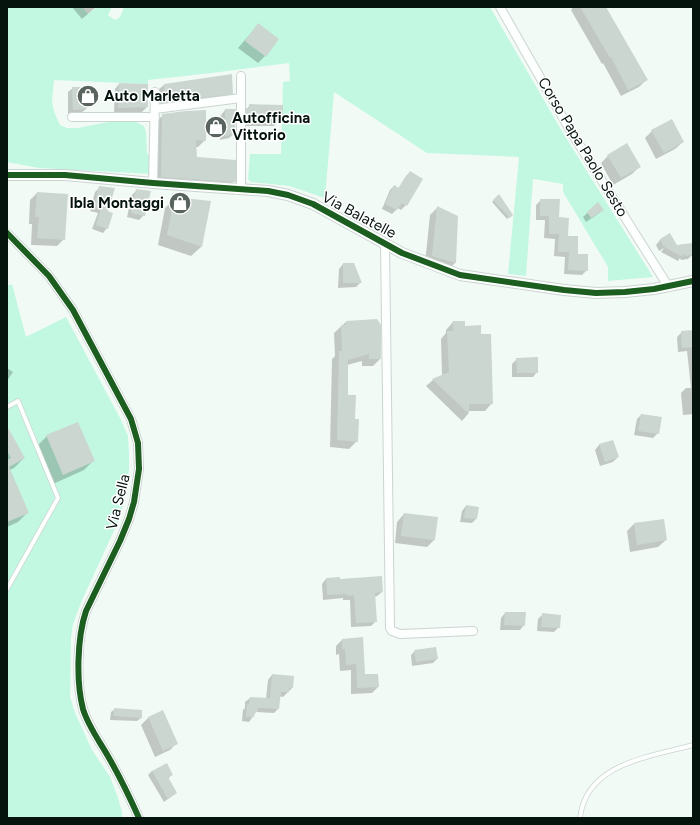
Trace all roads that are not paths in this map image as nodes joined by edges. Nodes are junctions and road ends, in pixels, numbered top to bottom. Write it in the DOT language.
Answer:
graph roads {
  1 [pos="500,7"];
  2 [pos="241,76"];
  3 [pos="155,92"];
  4 [pos="241,98"];
  5 [pos="155,108"];
  6 [pos="72,117"];
  7 [pos="155,117"];
  8 [pos="7,175"];
  9 [pos="154,183"];
  10 [pos="241,189"];
  11 [pos="7,233"];
  12 [pos="385,244"];
  13 [pos="693,281"];
  14 [pos="668,286"];
  15 [pos="7,407"];
  16 [pos="7,589"];
  17 [pos="473,631"];
  18 [pos="693,745"];
  19 [pos="139,818"];
  20 [pos="580,818"];
  1 -- 14 [label="street, Corso Papa Paolo Sesto"];
  2 -- 4 [label="street"];
  3 -- 5 [label="street"];
  4 -- 5 [label="street"];
  4 -- 10 [label="street"];
  5 -- 7 [label="street"];
  6 -- 7 [label="street"];
  7 -- 9 [label="street"];
  8 -- 9 [label="street, Via Balatelle"];
  9 -- 10 [label="street, Via Balatelle"];
  10 -- 12 [label="street, Via Balatelle"];
  11 -- 19 [label="street, Via Sella"];
  12 -- 14 [label="street, Via Balatelle"];
  12 -- 17 [label="street"];
  13 -- 14 [label="street, Via Balatelle"];
  15 -- 16 [label="lane"];
  18 -- 20 [label="lane"];
}
